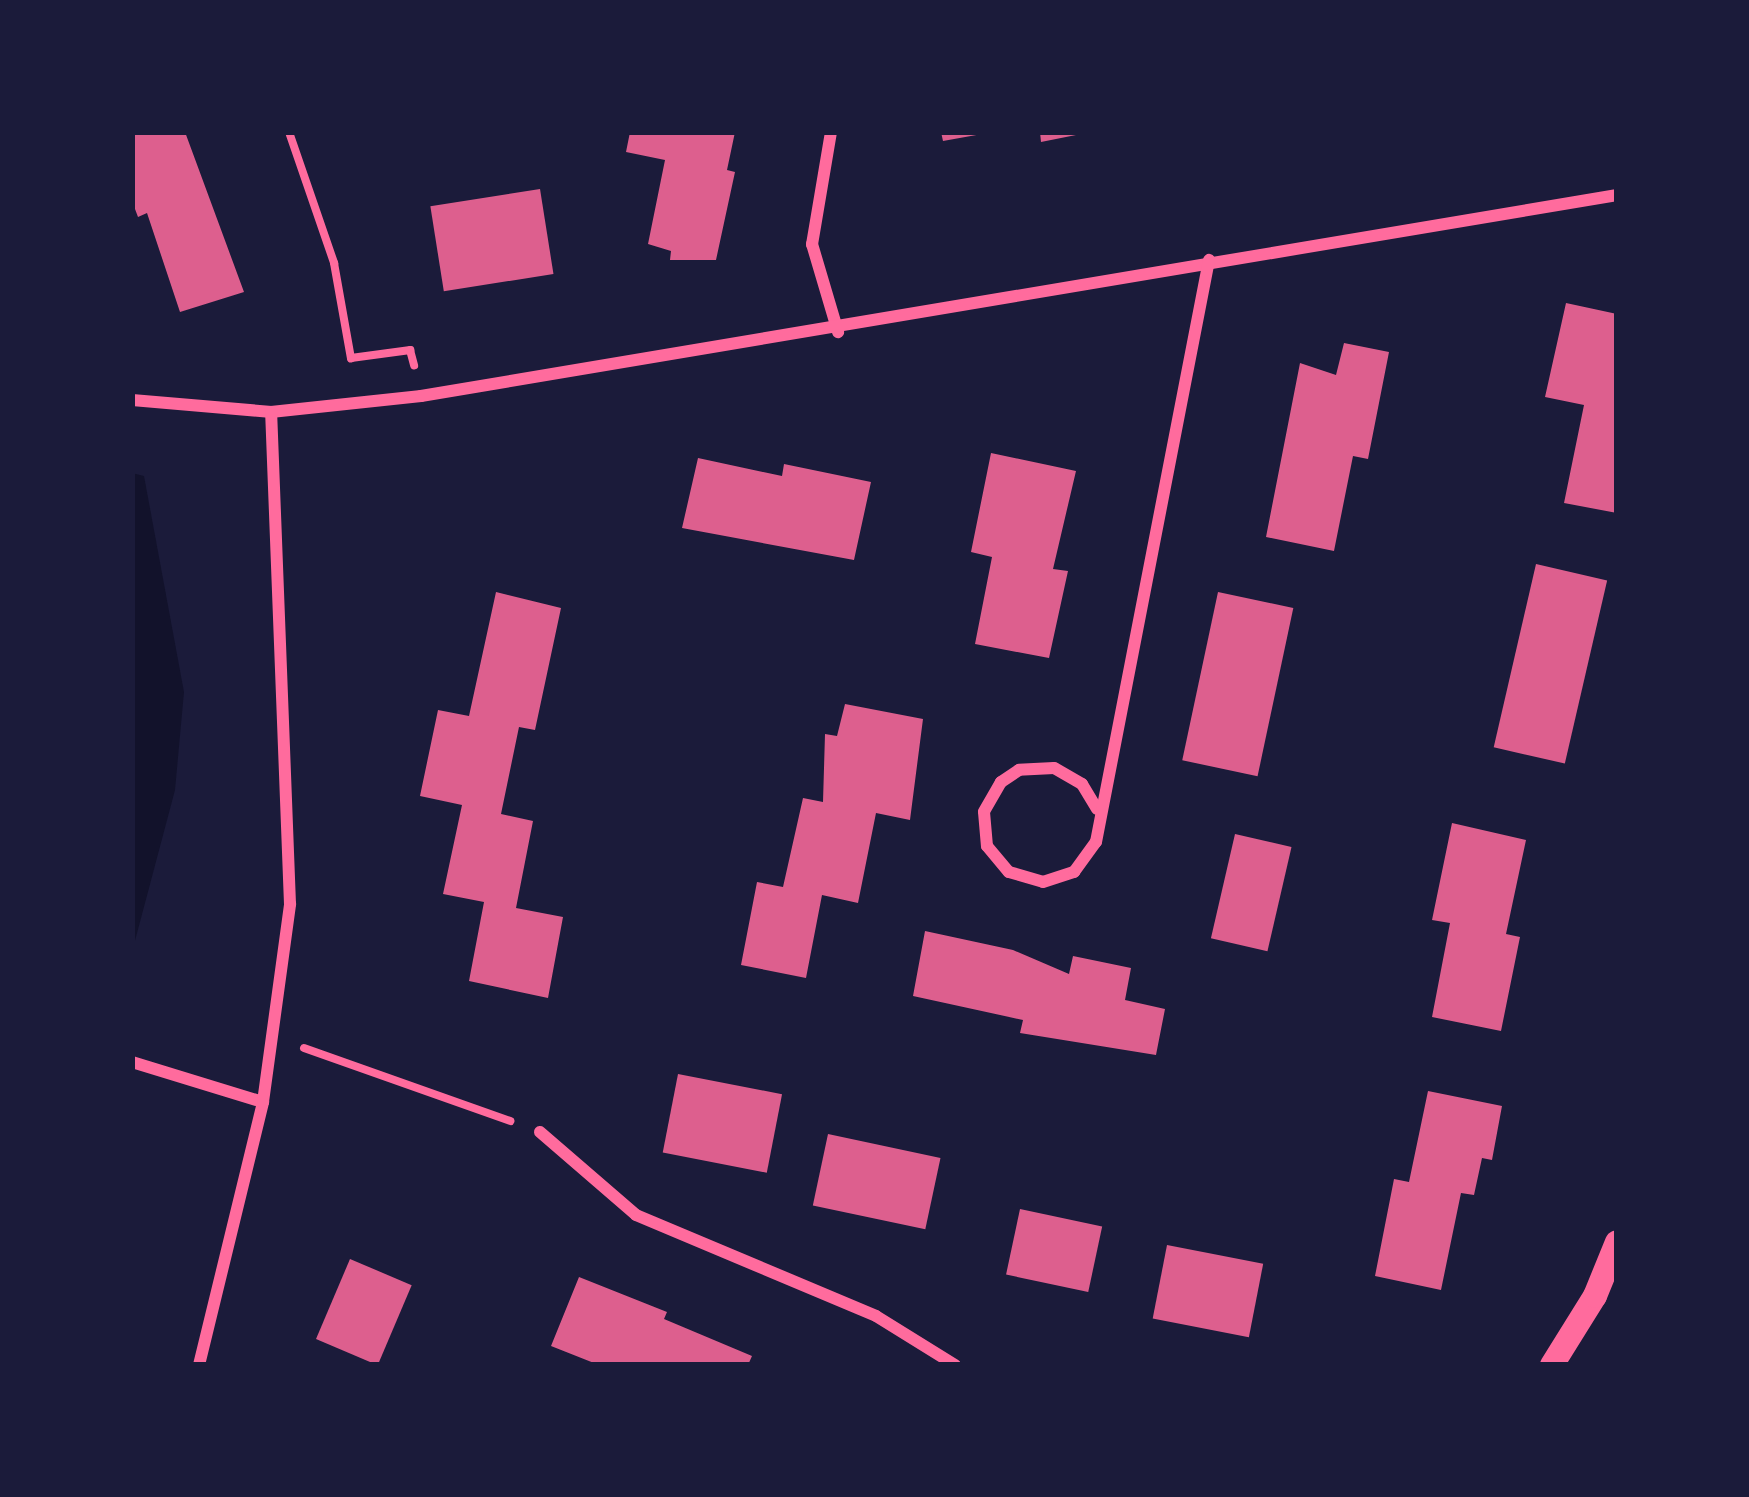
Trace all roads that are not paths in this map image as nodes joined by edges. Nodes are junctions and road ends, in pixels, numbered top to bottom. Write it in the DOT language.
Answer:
graph roads {
  1 [pos="831,132"];
  2 [pos="1617,195"];
  3 [pos="1208,260"];
  4 [pos="838,332"];
  5 [pos="132,400"];
  6 [pos="271,412"];
  7 [pos="1097,809"];
  8 [pos="139,1062"];
  9 [pos="263,1102"];
  10 [pos="540,1132"];
  11 [pos="1617,1242"];
  12 [pos="200,1365"];
  13 [pos="955,1365"];
  14 [pos="1552,1365"];
  1 -- 4 [label="street"];
  2 -- 3 [label="street"];
  3 -- 4 [label="street"];
  3 -- 7 [label="street"];
  4 -- 6 [label="street"];
  5 -- 6 [label="street"];
  6 -- 9 [label="street"];
  7 -- 7 [label="street"];
  8 -- 9 [label="street"];
  9 -- 12 [label="street"];
  10 -- 13 [label="street"];
  11 -- 14 [label="main road"];
}
